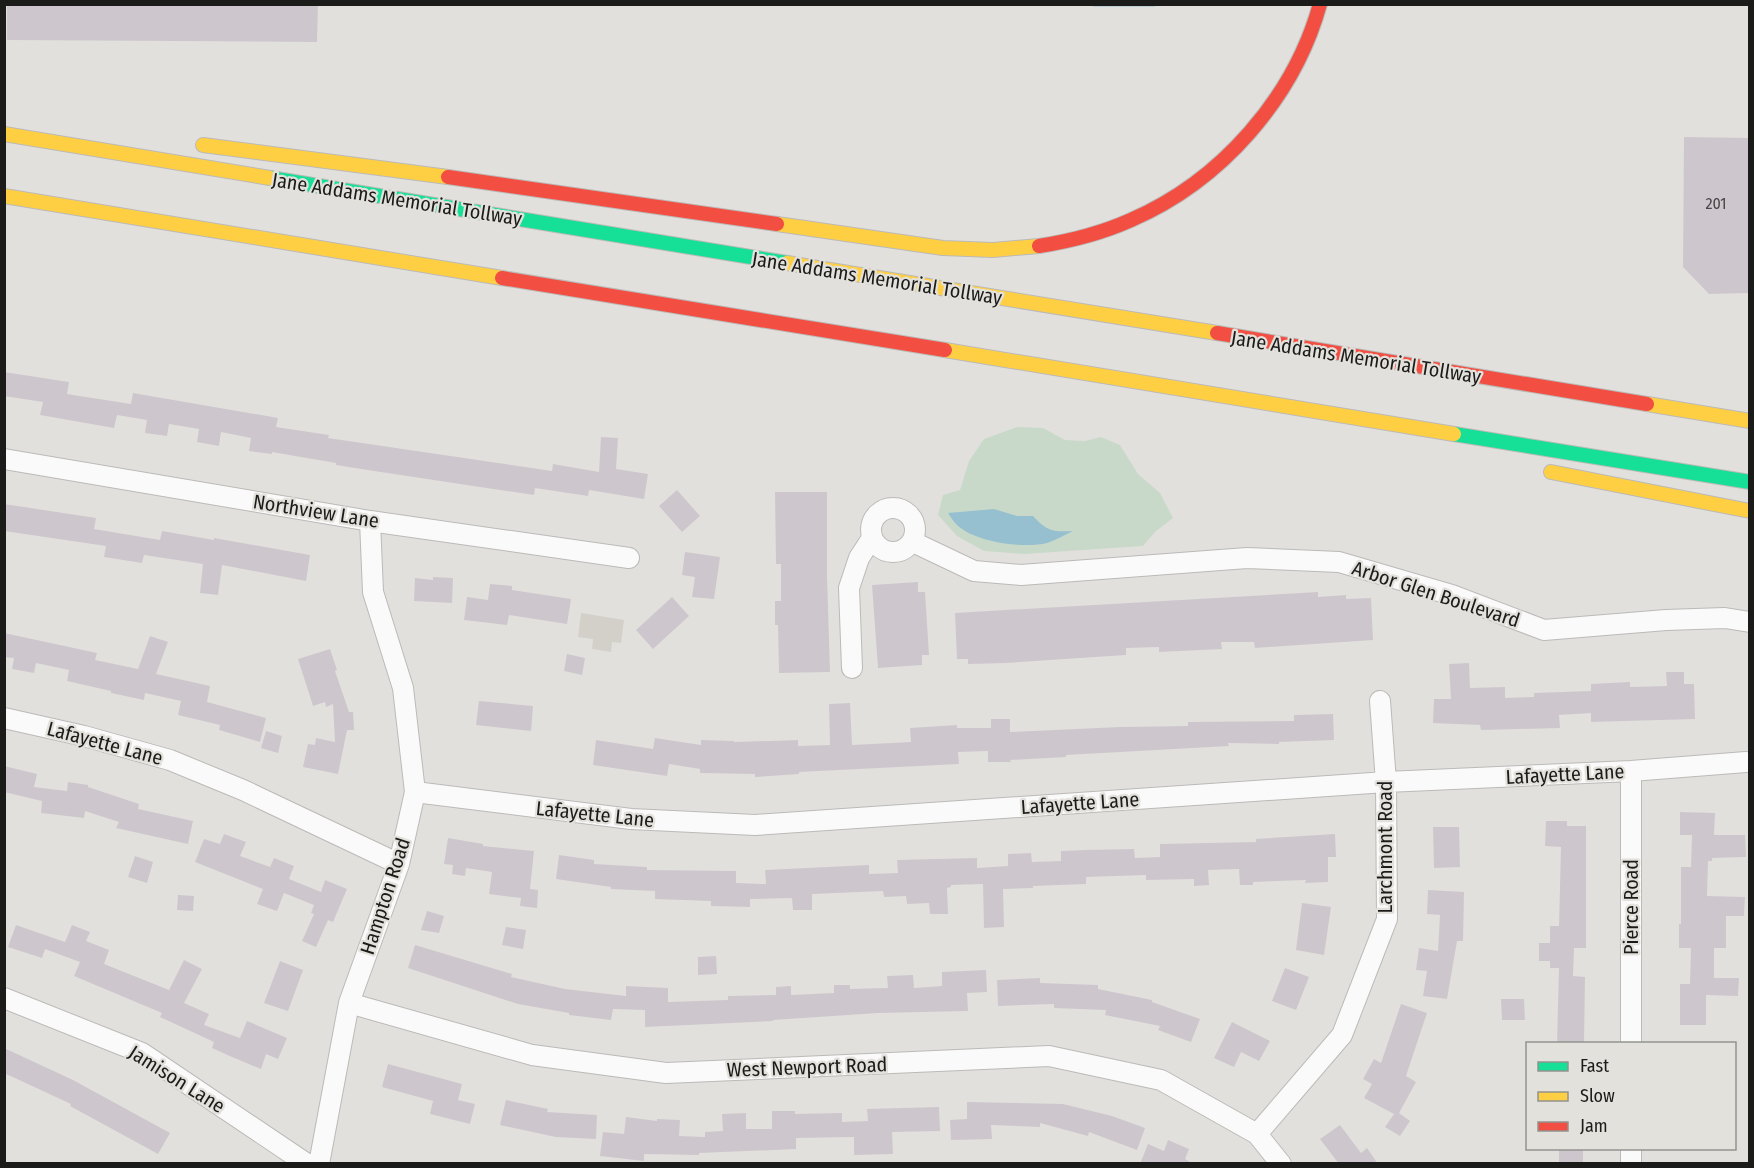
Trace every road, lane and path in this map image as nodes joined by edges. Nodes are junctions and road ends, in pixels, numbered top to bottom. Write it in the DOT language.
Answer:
graph roads {
  1 [pos="1320,4"];
  2 [pos="4,123"];
  3 [pos="49,128"];
  4 [pos="4,134"];
  5 [pos="189,144"];
  6 [pos="4,196"];
  7 [pos="1332,413"];
  8 [pos="1749,421"];
  9 [pos="1445,446"];
  10 [pos="4,459"];
  11 [pos="1533,469"];
  12 [pos="1749,482"];
  13 [pos="1749,511"];
  14 [pos="370,520"];
  15 [pos="872,538"];
  16 [pos="913,542"];
  17 [pos="628,558"];
  18 [pos="1749,622"];
  19 [pos="852,668"];
  20 [pos="1380,701"];
  21 [pos="4,718"];
  22 [pos="1746,762"];
  23 [pos="1631,771"];
  24 [pos="1386,782"];
  25 [pos="415,792"];
  26 [pos="399,864"];
  27 [pos="4,998"];
  28 [pos="349,1003"];
  29 [pos="1631,1042"];
  30 [pos="1257,1134"];
  31 [pos="307,1164"];
  32 [pos="318,1164"];
  33 [pos="1281,1164"];
  1 -- 5 [label="highway"];
  2 -- 3 [label="highway"];
  4 -- 8 [label="highway, Jane Addams Memorial Tollway"];
  6 -- 7 [label="highway"];
  7 -- 9 [label="highway"];
  7 -- 12 [label="highway"];
  10 -- 14 [label="street, Northview Lane"];
  11 -- 13 [label="highway"];
  14 -- 17 [label="street, Northview Lane"];
  14 -- 25 [label="street, Hampton Road"];
  15 -- 16 [label="street"];
  15 -- 16 [label="street"];
  15 -- 19 [label="street"];
  16 -- 18 [label="street, Arbor Glen Boulevard"];
  20 -- 24 [label="street, Larchmont Road"];
  21 -- 26 [label="street, Lafayette Lane"];
  22 -- 23 [label="street, Lafayette Lane"];
  23 -- 24 [label="street, Lafayette Lane"];
  23 -- 29 [label="street, Pierce Road"];
  24 -- 25 [label="street, Lafayette Lane"];
  24 -- 30 [label="street, Larchmont Road"];
  25 -- 26 [label="street, Hampton Road"];
  26 -- 28 [label="street, Hampton Road"];
  27 -- 31 [label="street, Jamison Lane"];
  28 -- 30 [label="street, West Newport Road"];
  28 -- 32 [label="street, Hampton Road"];
  30 -- 33 [label="street"];
}
